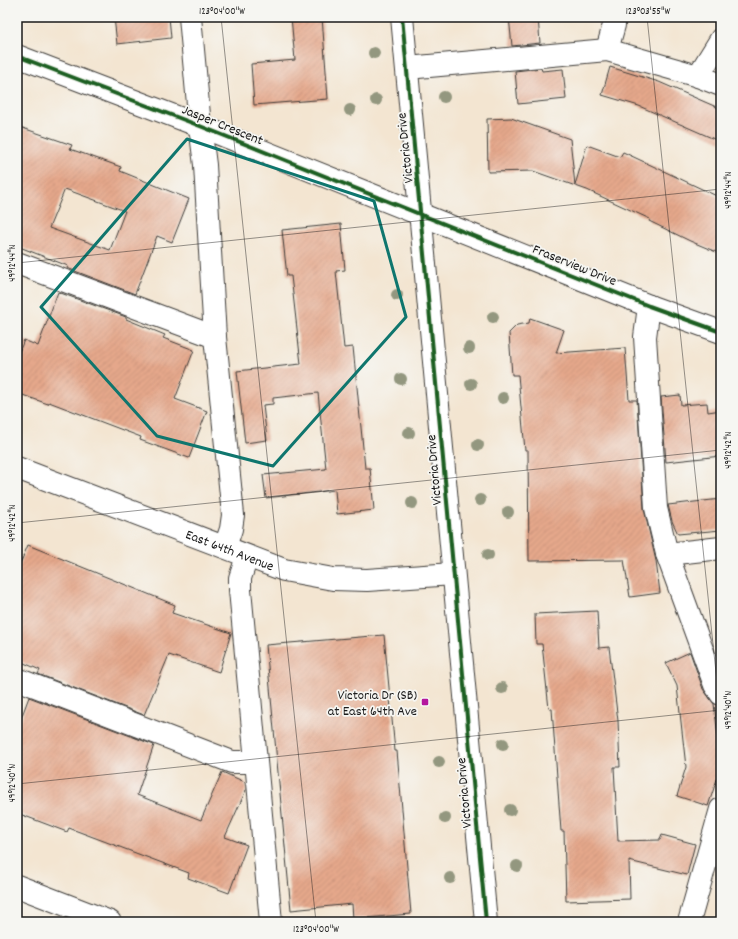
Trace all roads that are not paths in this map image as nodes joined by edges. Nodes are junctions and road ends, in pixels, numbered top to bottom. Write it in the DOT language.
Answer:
graph roads {
  1 [pos="190,17"];
  2 [pos="402,17"];
  3 [pos="613,17"];
  4 [pos="721,39"];
  5 [pos="607,50"];
  6 [pos="17,56"];
  7 [pos="407,68"];
  8 [pos="698,76"];
  9 [pos="721,85"];
  10 [pos="200,126"];
  11 [pos="421,214"];
  12 [pos="17,263"];
  13 [pos="649,306"];
  14 [pos="721,332"];
  15 [pos="215,337"];
  16 [pos="17,468"];
  17 [pos="225,547"];
  18 [pos="721,548"];
  19 [pos="667,554"];
  20 [pos="247,557"];
  21 [pos="453,574"];
  22 [pos="17,679"];
  23 [pos="721,694"];
  24 [pos="255,762"];
  25 [pos="721,809"];
  26 [pos="17,886"];
  27 [pos="110,922"];
  28 [pos="271,922"];
  29 [pos="486,922"];
  30 [pos="689,922"];
  1 -- 10 [label="street"];
  2 -- 7 [label="street, Victoria Drive"];
  3 -- 5 [label="street"];
  4 -- 8 [label="street"];
  5 -- 7 [label="street"];
  5 -- 8 [label="street"];
  6 -- 10 [label="street, Jasper Crescent"];
  7 -- 11 [label="street, Victoria Drive"];
  8 -- 9 [label="street"];
  10 -- 11 [label="street, Jasper Crescent"];
  10 -- 15 [label="street"];
  11 -- 13 [label="street, Fraserview Drive"];
  11 -- 21 [label="street, Victoria Drive"];
  12 -- 15 [label="street"];
  13 -- 14 [label="street, Fraserview Drive"];
  13 -- 19 [label="street"];
  15 -- 17 [label="street"];
  16 -- 17 [label="street, East 64th Avenue"];
  17 -- 20 [label="street, East 64th Avenue"];
  18 -- 19 [label="street"];
  19 -- 23 [label="street"];
  20 -- 21 [label="street, East 64th Avenue"];
  20 -- 24 [label="street"];
  21 -- 29 [label="street, Victoria Drive"];
  22 -- 24 [label="street"];
  24 -- 28 [label="street"];
  25 -- 30 [label="street"];
  26 -- 27 [label="street"];
}
